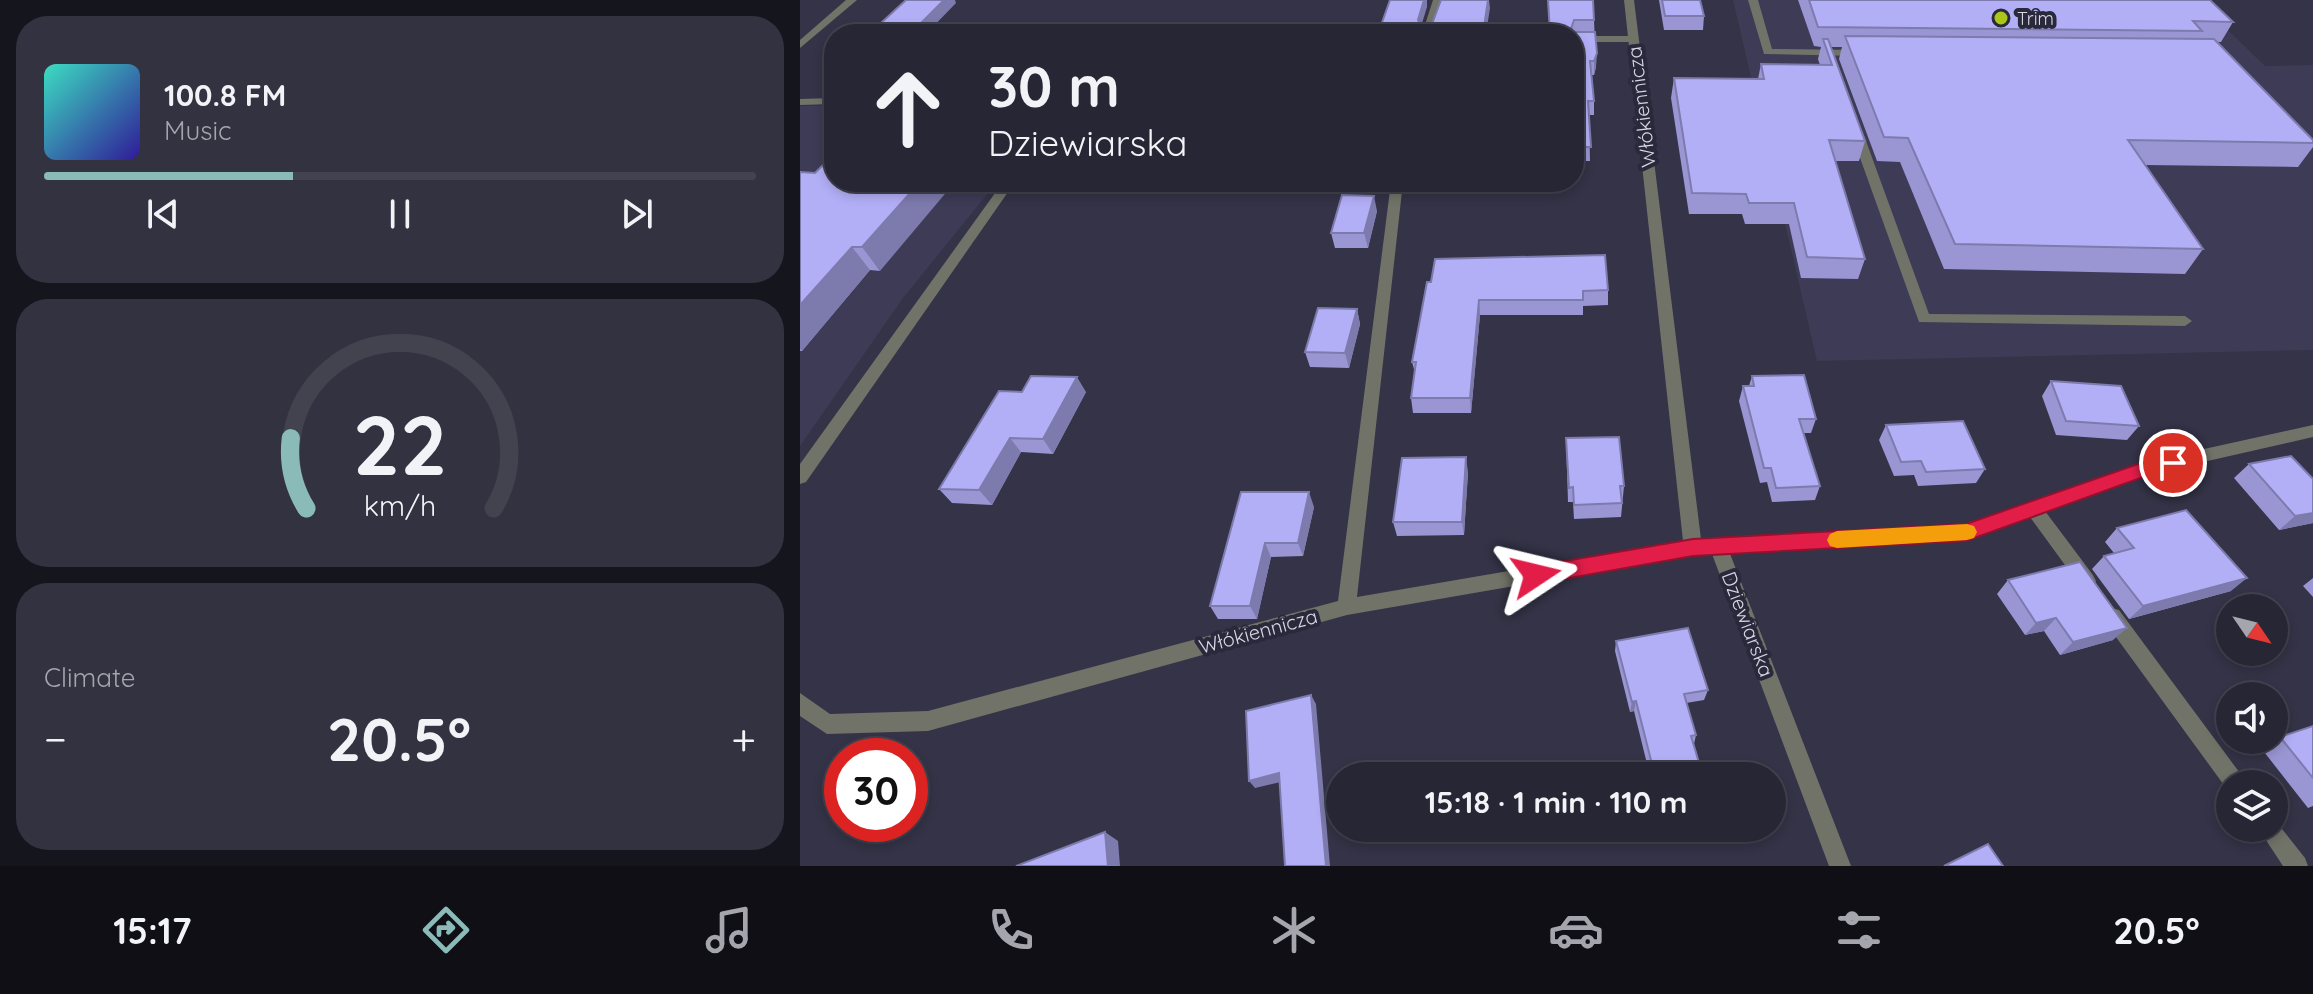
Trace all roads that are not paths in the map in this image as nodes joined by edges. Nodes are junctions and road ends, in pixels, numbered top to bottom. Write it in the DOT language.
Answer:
graph roads {
  1 [pos="852,0"];
  2 [pos="1438,0"];
  3 [pos="1629,0"];
  4 [pos="1753,0"];
  5 [pos="824,24"];
  6 [pos="824,24"];
  7 [pos="1430,24"];
  8 [pos="1584,39"];
  9 [pos="1633,39"];
  10 [pos="800,45"];
  11 [pos="1829,53"];
  12 [pos="1876,53"];
  13 [pos="1834,68"];
  14 [pos="824,101"];
  15 [pos="800,102"];
  16 [pos="1850,112"];
  17 [pos="1002,192"];
  18 [pos="1396,192"];
  19 [pos="2185,321"];
  20 [pos="2313,431"];
  21 [pos="800,477"];
  22 [pos="2033,508"];
  23 [pos="1718,546"];
  24 [pos="1693,547"];
  25 [pos="1347,607"];
  26 [pos="800,703"];
  27 [pos="2227,770"];
  28 [pos="2279,842"];
  29 [pos="1840,866"];
  30 [pos="2297,866"];
  1 -- 5 [label="street"];
  2 -- 7 [label="street"];
  3 -- 9 [label="street, Włókiennicza"];
  4 -- 11 [label="street"];
  6 -- 10 [label="street"];
  8 -- 9 [label="street"];
  9 -- 24 [label="street, Włókiennicza"];
  11 -- 12 [label="street"];
  11 -- 13 [label="street"];
  14 -- 15 [label="street"];
  16 -- 19 [label="street"];
  17 -- 21 [label="street"];
  18 -- 25 [label="street"];
  20 -- 22 [label="street, Dziewiarska"];
  22 -- 23 [label="street, Dziewiarska"];
  22 -- 27 [label="street"];
  23 -- 24 [label="street, Włókiennicza"];
  23 -- 29 [label="street, Dziewiarska"];
  24 -- 25 [label="street, Włókiennicza"];
  25 -- 26 [label="street, Włókiennicza"];
  28 -- 30 [label="street"];
}
